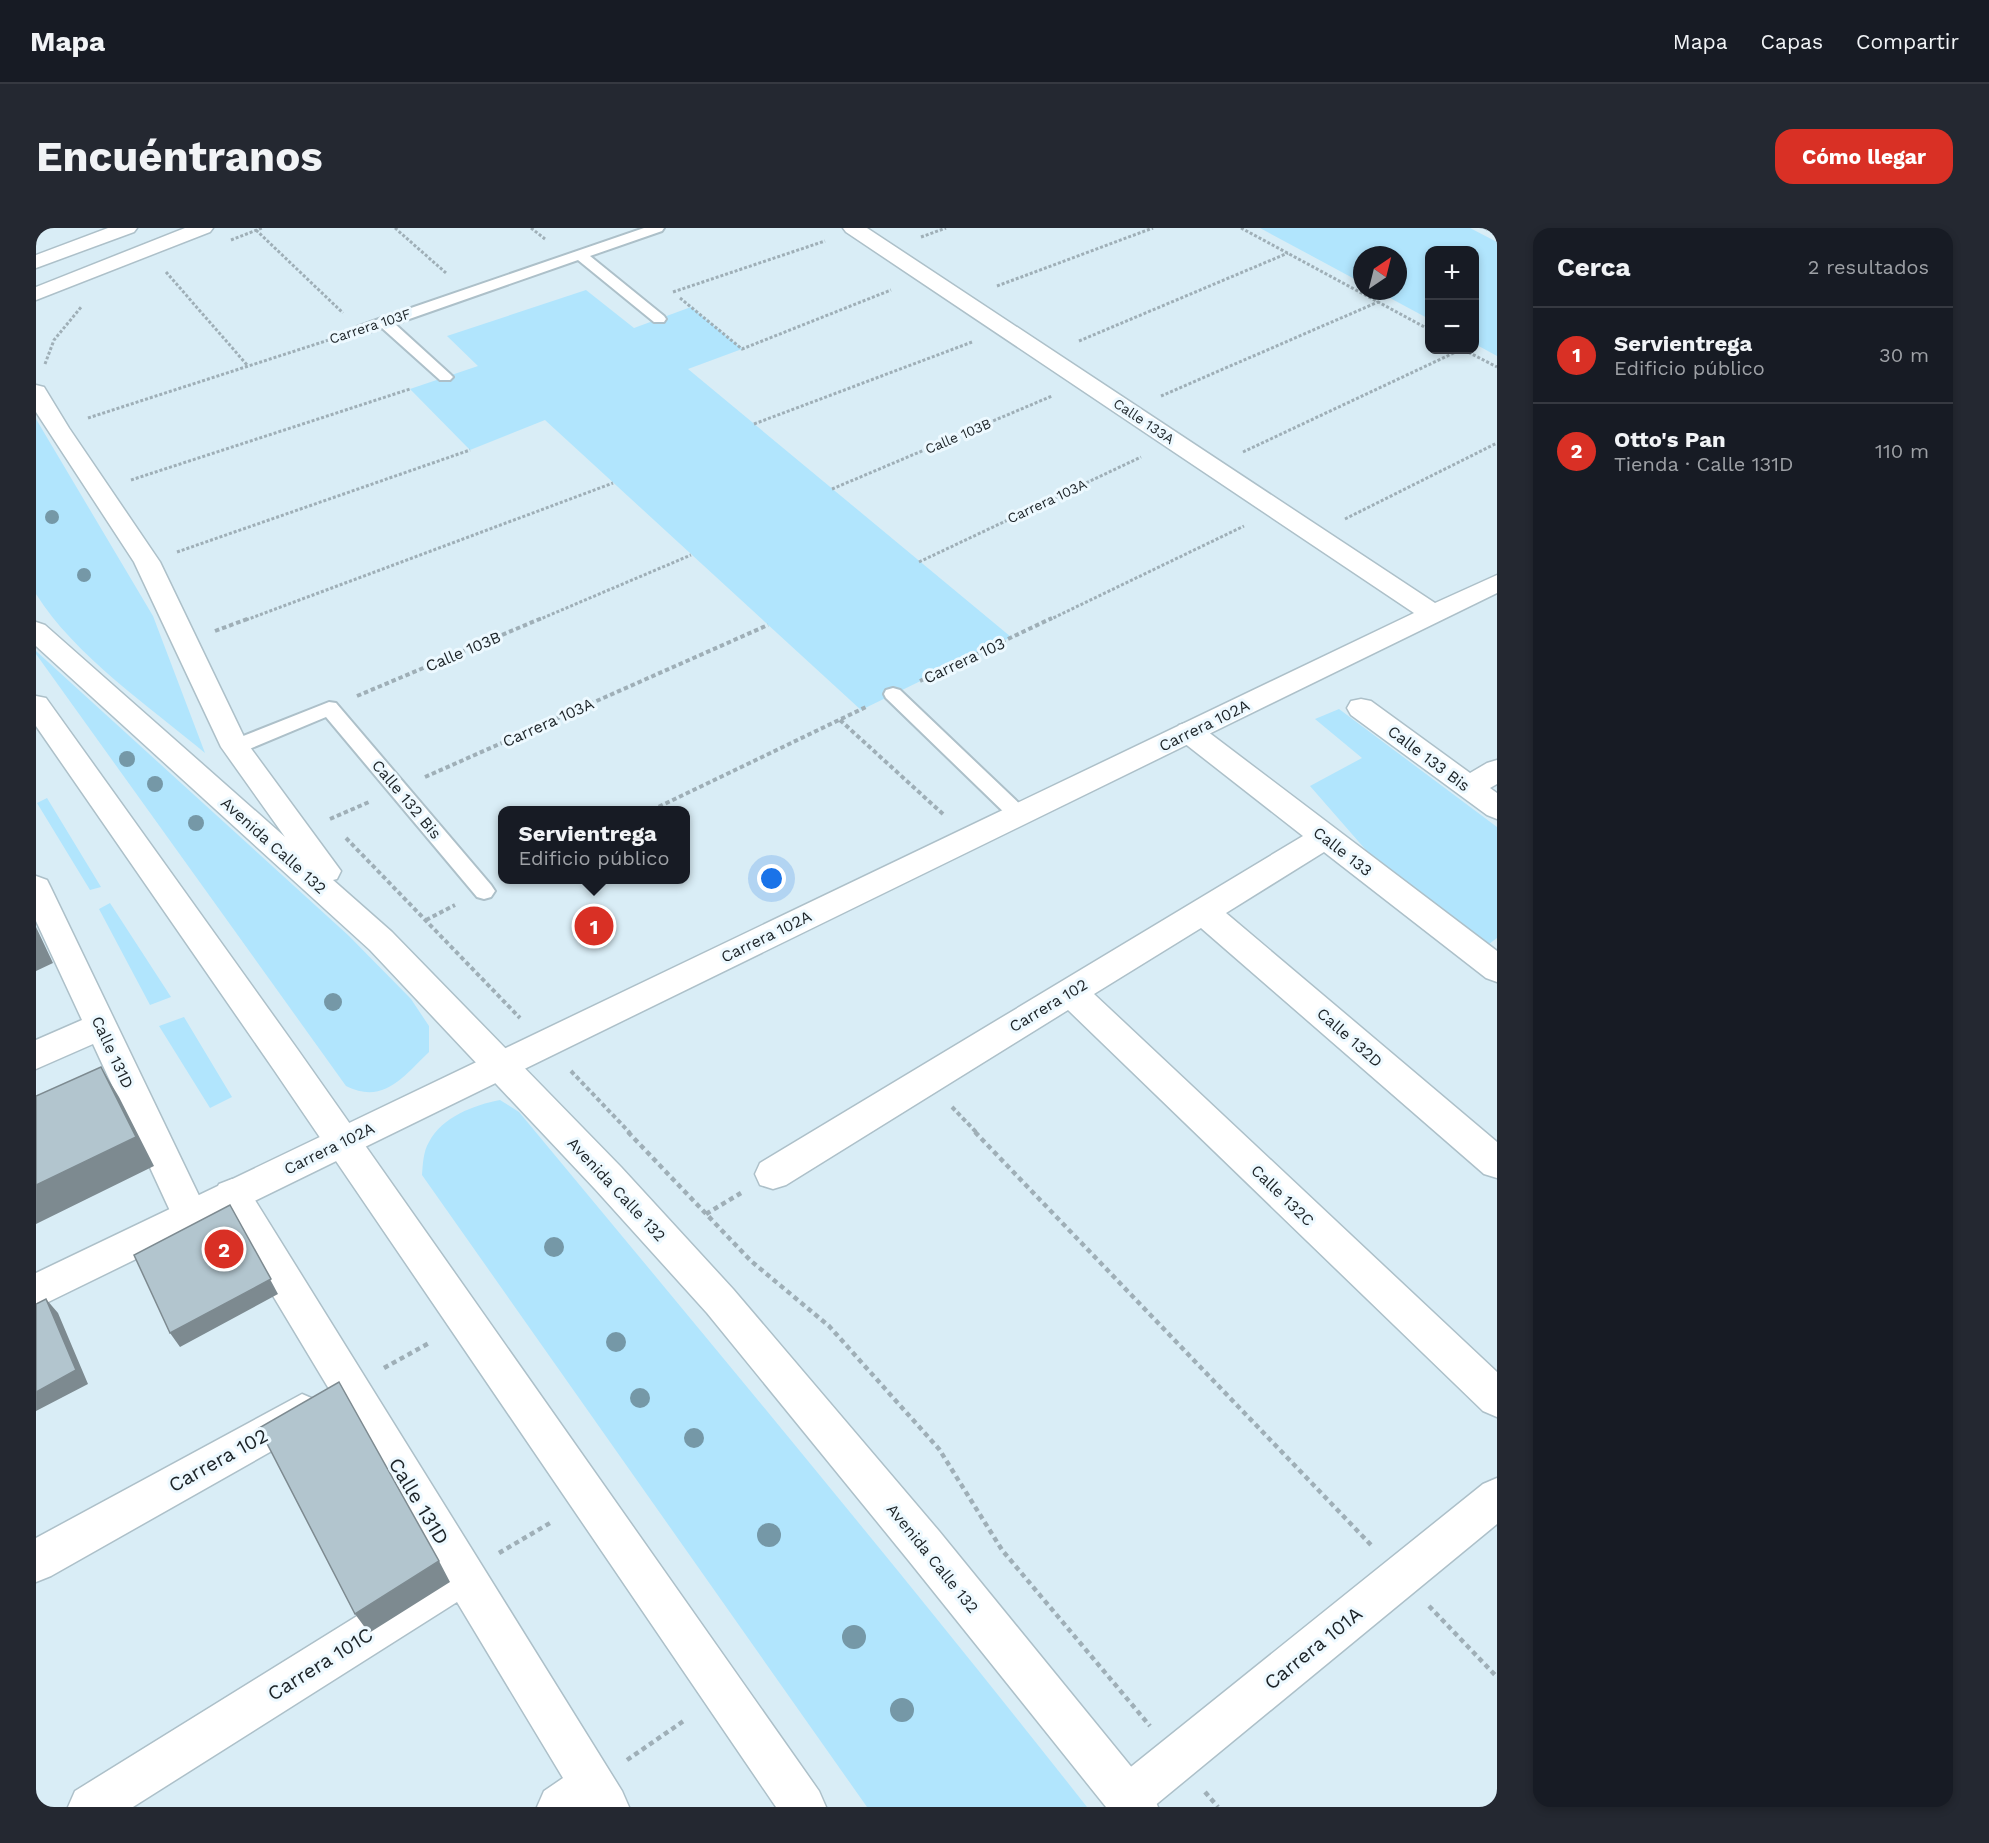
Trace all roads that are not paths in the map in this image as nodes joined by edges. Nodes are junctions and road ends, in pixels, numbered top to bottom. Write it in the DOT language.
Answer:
graph roads {
  1 [pos="127,228"];
  2 [pos="203,228"];
  3 [pos="657,228"];
  4 [pos="855,229"];
  5 [pos="580,255"];
  6 [pos="36,262"];
  7 [pos="75,278"];
  8 [pos="36,294"];
  9 [pos="41,315"];
  10 [pos="659,319"];
  11 [pos="384,322"];
  12 [pos="362,330"];
  13 [pos="445,377"];
  14 [pos="36,392"];
  15 [pos="1497,584"];
  16 [pos="1434,614"];
  17 [pos="36,631"];
  18 [pos="893,694"];
  19 [pos="36,705"];
  20 [pos="1360,708"];
  21 [pos="1189,732"];
  22 [pos="235,747"];
  23 [pos="1497,770"];
  24 [pos="1468,788"];
  25 [pos="1497,808"];
  26 [pos="1018,814"];
  27 [pos="1324,837"];
  28 [pos="484,891"];
  29 [pos="39,903"];
  30 [pos="1203,911"];
  31 [pos="381,941"];
  32 [pos="1496,966"];
  33 [pos="1070,992"];
  34 [pos="101,1026"];
  35 [pos="36,1055"];
  36 [pos="501,1064"];
  37 [pos="342,1142"];
  38 [pos="1497,1163"];
  39 [pos="772,1174"];
  40 [pos="232,1195"];
  41 [pos="190,1215"];
  42 [pos="36,1291"];
  43 [pos="349,1387"];
  44 [pos="1497,1398"];
  45 [pos="1497,1498"];
  46 [pos="36,1561"];
  47 [pos="464,1575"];
  48 [pos="586,1800"];
  49 [pos="1132,1802"];
  50 [pos="91,1807"];
  51 [pos="803,1807"];
  1 -- 6 [label="street"];
  2 -- 7 [label="street"];
  3 -- 5 [label="lane, Carrera 103F"];
  4 -- 16 [label="street, Calle 133A"];
  5 -- 10 [label="lane"];
  5 -- 11 [label="lane, Carrera 103F"];
  7 -- 8 [label="street"];
  7 -- 9 [label="street"];
  11 -- 12 [label="lane, Carrera 103F"];
  11 -- 13 [label="lane"];
  14 -- 22 [label="street"];
  15 -- 16 [label="street, Carrera 102A"];
  16 -- 21 [label="street, Carrera 102A"];
  17 -- 31 [label="street, Avenida Calle 132"];
  18 -- 26 [label="lane"];
  19 -- 37 [label="street"];
  20 -- 24 [label="street, Calle 133 Bis"];
  21 -- 26 [label="street, Carrera 102A"];
  21 -- 27 [label="street, Calle 133"];
  22 -- 28 [label="lane, Calle 132 Bis"];
  22 -- 31 [label="street"];
  23 -- 24 [label="street"];
  24 -- 25 [label="street, Calle 133 Bis"];
  26 -- 36 [label="street, Carrera 102A"];
  27 -- 30 [label="street, Carrera 102"];
  27 -- 32 [label="street, Calle 133"];
  29 -- 34 [label="street, Calle 131D"];
  30 -- 33 [label="street, Carrera 102"];
  30 -- 38 [label="street, Calle 132D"];
  31 -- 36 [label="street, Avenida Calle 132"];
  33 -- 39 [label="street, Carrera 102"];
  33 -- 44 [label="street, Calle 132C"];
  34 -- 35 [label="street"];
  34 -- 41 [label="street, Calle 131D"];
  36 -- 37 [label="street, Carrera 102A"];
  36 -- 49 [label="street, Avenida Calle 132"];
  37 -- 40 [label="street, Carrera 102A"];
  37 -- 51 [label="street"];
  40 -- 41 [label="street, Carrera 102A"];
  40 -- 43 [label="street, Calle 131D"];
  41 -- 42 [label="street, Carrera 102A"];
  43 -- 46 [label="street, Carrera 102"];
  43 -- 47 [label="street, Calle 131D"];
  45 -- 49 [label="street, Carrera 101A"];
  47 -- 48 [label="street, Calle 131D"];
  47 -- 50 [label="street, Carrera 101C"];
}
